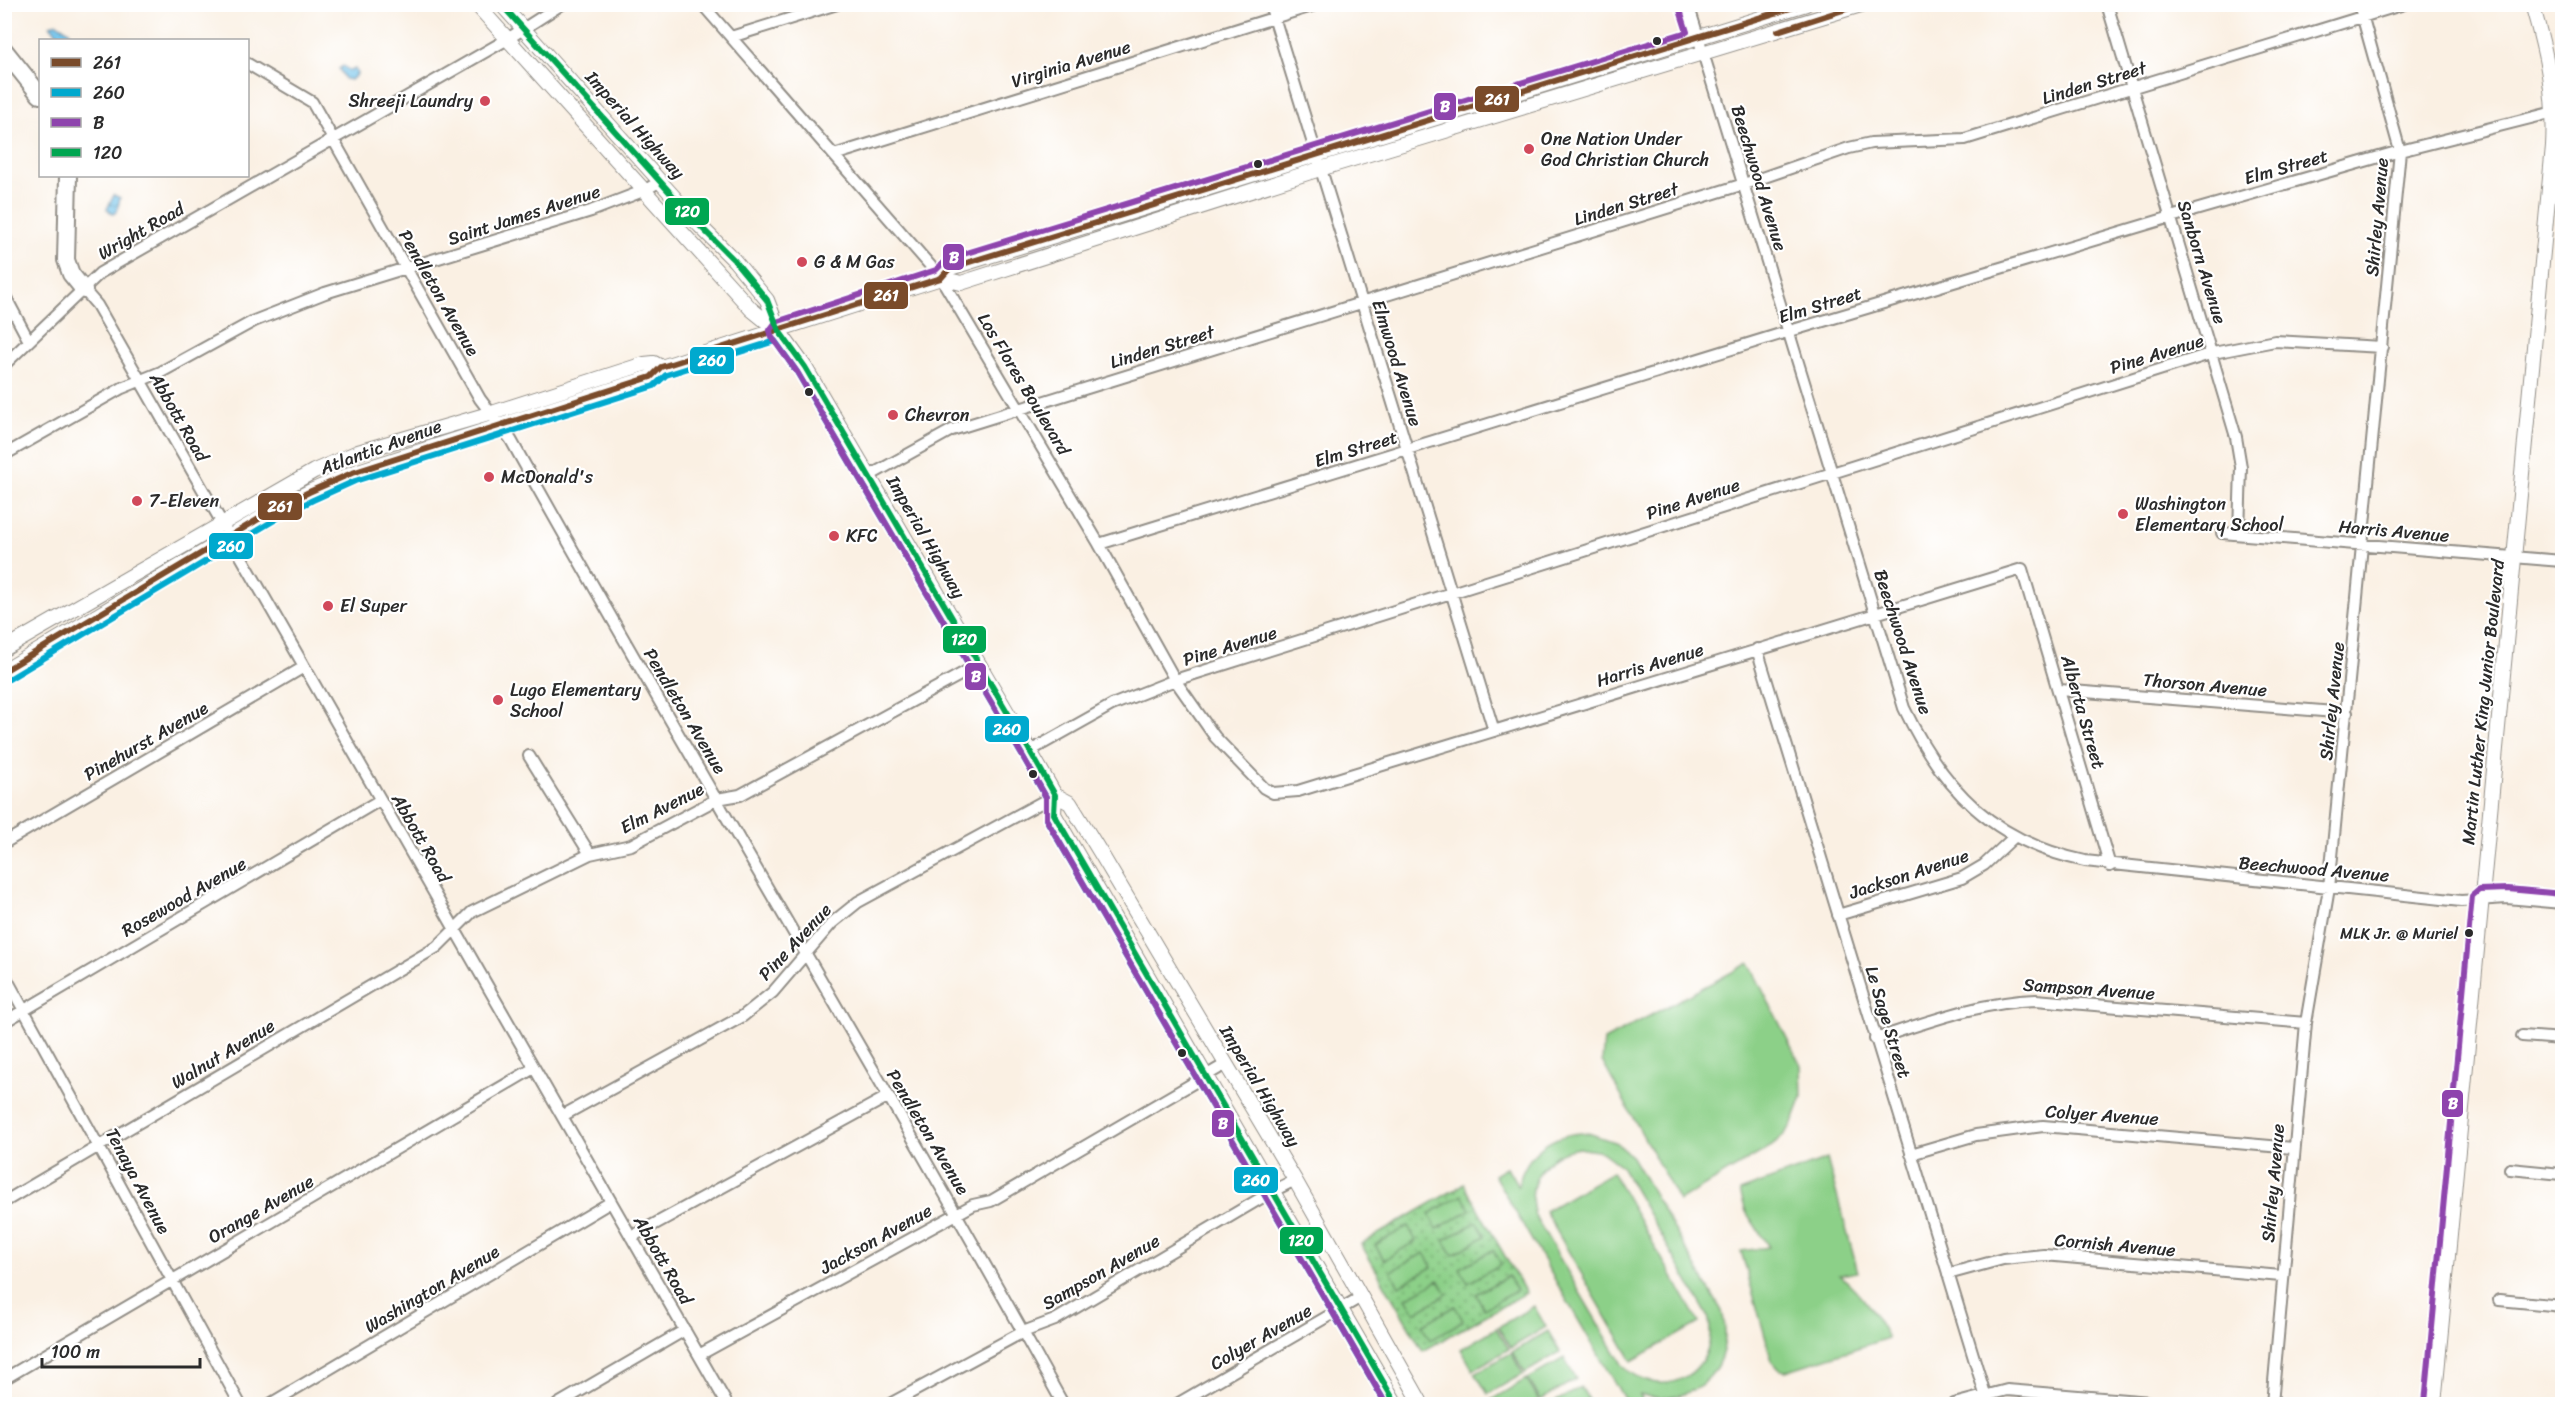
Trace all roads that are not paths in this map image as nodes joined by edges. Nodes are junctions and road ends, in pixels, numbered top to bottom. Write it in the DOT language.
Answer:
graph roads {
  1 [pos="476,4"];
  2 [pos="501,4"];
  3 [pos="562,4"];
  4 [pos="702,4"];
  5 [pos="837,4"];
  6 [pos="1270,4"];
  7 [pos="1318,4"];
  8 [pos="1688,4"];
  9 [pos="1806,4"];
  10 [pos="1864,4"];
  11 [pos="2107,4"];
  12 [pos="2359,4"];
  13 [pos="2404,4"];
  14 [pos="2532,4"];
  15 [pos="2363,17"];
  16 [pos="1274,18"];
  17 [pos="522,28"];
  18 [pos="731,38"];
  19 [pos="1698,38"];
  20 [pos="506,40"];
  21 [pos="4,50"];
  22 [pos="1702,53"];
  23 [pos="249,65"];
  24 [pos="2132,88"];
  25 [pos="39,94"];
  26 [pos="2560,113"];
  27 [pos="333,140"];
  28 [pos="2400,151"];
  29 [pos="1316,154"];
  30 [pos="834,155"];
  31 [pos="1320,169"];
  32 [pos="68,177"];
  33 [pos="661,181"];
  34 [pos="1744,184"];
  35 [pos="643,191"];
  36 [pos="2171,217"];
  37 [pos="406,270"];
  38 [pos="941,278"];
  39 [pos="84,290"];
  40 [pos="4,294"];
  41 [pos="1361,303"];
  42 [pos="779,331"];
  43 [pos="1790,331"];
  44 [pos="29,341"];
  45 [pos="2382,347"];
  46 [pos="2213,353"];
  47 [pos="4,365"];
  48 [pos="661,367"];
  49 [pos="140,380"];
  50 [pos="1019,408"];
  51 [pos="492,413"];
  52 [pos="501,425"];
  53 [pos="1406,451"];
  54 [pos="4,455"];
  55 [pos="1832,472"];
  56 [pos="869,476"];
  57 [pos="221,524"];
  58 [pos="2222,533"];
  59 [pos="2239,533"];
  60 [pos="229,537"];
  61 [pos="1099,544"];
  62 [pos="2364,545"];
  63 [pos="2516,559"];
  64 [pos="2562,561"];
  65 [pos="2022,569"];
  66 [pos="1452,593"];
  67 [pos="1875,613"];
  68 [pos="4,649"];
  69 [pos="1757,649"];
  70 [pos="980,664"];
  71 [pos="304,667"];
  72 [pos="4,671"];
  73 [pos="1175,680"];
  74 [pos="2060,690"];
  75 [pos="2347,713"];
  76 [pos="1494,731"];
  77 [pos="1030,751"];
  78 [pos="529,756"];
  79 [pos="1287,794"];
  80 [pos="1055,795"];
  81 [pos="717,799"];
  82 [pos="380,801"];
  83 [pos="2014,837"];
  84 [pos="4,843"];
  85 [pos="590,854"];
  86 [pos="2110,866"];
  87 [pos="2329,888"];
  88 [pos="2481,899"];
  89 [pos="2562,903"];
  90 [pos="1838,915"];
  91 [pos="455,930"];
  92 [pos="806,955"];
  93 [pos="4,974"];
  94 [pos="24,1010"];
  95 [pos="4,1022"];
  96 [pos="2306,1023"];
  97 [pos="2522,1036"];
  98 [pos="1875,1039"];
  99 [pos="2562,1039"];
  100 [pos="1226,1064"];
  101 [pos="534,1068"];
  102 [pos="1207,1076"];
  103 [pos="887,1096"];
  104 [pos="562,1116"];
  105 [pos="101,1145"];
  106 [pos="2293,1148"];
  107 [pos="1911,1154"];
  108 [pos="2510,1169"];
  109 [pos="2562,1174"];
  110 [pos="1296,1180"];
  111 [pos="1273,1191"];
  112 [pos="4,1202"];
  113 [pos="611,1202"];
  114 [pos="957,1213"];
  115 [pos="631,1237"];
  116 [pos="1948,1274"];
  117 [pos="2281,1276"];
  118 [pos="172,1280"];
  119 [pos="1361,1297"];
  120 [pos="2499,1300"];
  121 [pos="2562,1306"];
  122 [pos="1341,1309"];
  123 [pos="685,1330"];
  124 [pos="1023,1332"];
  125 [pos="699,1355"];
  126 [pos="4,1379"];
  127 [pos="1987,1400"];
  128 [pos="240,1404"];
  129 [pos="270,1404"];
  130 [pos="558,1404"];
  131 [pos="727,1404"];
  132 [pos="890,1404"];
  133 [pos="1063,1404"];
  134 [pos="1177,1404"];
  135 [pos="1396,1404"];
  136 [pos="1419,1404"];
  137 [pos="1954,1404"];
  138 [pos="2174,1404"];
  139 [pos="2272,1404"];
  140 [pos="2434,1404"];
  1 -- 20 [label="main road, Imperial Highway"];
  2 -- 17 [label="main road, Imperial Highway"];
  3 -- 17 [label="street, Wright Road"];
  4 -- 18 [label="street, Los Flores Boulevard"];
  5 -- 18 [label="street"];
  6 -- 16 [label="street, Elmwood Avenue"];
  7 -- 16 [label="street, Virginia Avenue"];
  8 -- 19 [label="street, Beechwood Avenue"];
  9 -- 19 [label="main road, Atlantic Avenue"];
  10 -- 22 [label="main road, Atlantic Avenue"];
  11 -- 24 [label="street, Sanborn Avenue"];
  12 -- 15 [label="street, Shirley Avenue"];
  13 -- 15 [label="street, Linden Street"];
  14 -- 26 [label="main road, Martin Luther King Junior Boulevard"];
  15 -- 24 [label="street, Linden Street"];
  15 -- 28 [label="street, Shirley Avenue"];
  16 -- 29 [label="street, Elmwood Avenue"];
  16 -- 30 [label="street, Virginia Avenue"];
  17 -- 20 [label="street, Wright Road"];
  17 -- 33 [label="main road, Imperial Highway"];
  18 -- 30 [label="street, Los Flores Boulevard"];
  19 -- 22 [label="street, Beechwood Avenue"];
  19 -- 29 [label="main road, Atlantic Avenue"];
  20 -- 27 [label="street, Wright Road"];
  20 -- 35 [label="main road, Imperial Highway"];
  21 -- 25 [label="highway"];
  22 -- 31 [label="main road, Atlantic Avenue"];
  22 -- 34 [label="street, Beechwood Avenue"];
  23 -- 27 [label="street, Pendleton Avenue"];
  24 -- 34 [label="street, Linden Street"];
  24 -- 36 [label="street, Sanborn Avenue"];
  26 -- 28 [label="street, Elm Street"];
  26 -- 63 [label="main road, Martin Luther King Junior Boulevard"];
  27 -- 37 [label="street, Pendleton Avenue"];
  27 -- 39 [label="street, Wright Road"];
  28 -- 36 [label="street, Elm Street"];
  28 -- 45 [label="street, Shirley Avenue"];
  29 -- 31 [label="street, Elmwood Avenue"];
  29 -- 38 [label="main road, Atlantic Avenue"];
  30 -- 38 [label="street, Los Flores Boulevard"];
  31 -- 38 [label="main road, Atlantic Avenue"];
  31 -- 41 [label="street, Elmwood Avenue"];
  32 -- 39 [label="highway"];
  33 -- 35 [label="street, Saint James Avenue"];
  33 -- 42 [label="main road, Imperial Highway"];
  34 -- 41 [label="street, Linden Street"];
  34 -- 43 [label="street, Beechwood Avenue"];
  35 -- 37 [label="street, Saint James Avenue"];
  35 -- 42 [label="main road, Imperial Highway"];
  36 -- 43 [label="street, Elm Street"];
  36 -- 46 [label="street, Sanborn Avenue"];
  37 -- 49 [label="street, Saint James Avenue"];
  37 -- 51 [label="street, Pendleton Avenue"];
  38 -- 42 [label="main road, Atlantic Avenue"];
  38 -- 50 [label="street, Los Flores Boulevard"];
  39 -- 44 [label="street, Wright Road"];
  39 -- 49 [label="street, Abbott Road"];
  40 -- 44 [label="street"];
  41 -- 50 [label="street, Linden Street"];
  41 -- 53 [label="street, Elmwood Avenue"];
  42 -- 48 [label="main road, Atlantic Avenue"];
  42 -- 56 [label="main road, Imperial Highway"];
  43 -- 53 [label="street, Elm Street"];
  43 -- 55 [label="street, Beechwood Avenue"];
  44 -- 47 [label="street, Wright Road"];
  45 -- 46 [label="street, Pine Avenue"];
  45 -- 62 [label="street, Shirley Avenue"];
  46 -- 55 [label="street, Pine Avenue"];
  46 -- 59 [label="street, Sanborn Avenue"];
  48 -- 51 [label="main road, Atlantic Avenue"];
  48 -- 52 [label="main road, Atlantic Avenue"];
  49 -- 54 [label="street, Saint James Avenue"];
  49 -- 57 [label="street, Abbott Road"];
  50 -- 56 [label="street, Linden Street"];
  50 -- 61 [label="street, Los Flores Boulevard"];
  51 -- 52 [label="street, Pendleton Avenue"];
  51 -- 57 [label="main road, Atlantic Avenue"];
  52 -- 60 [label="main road, Atlantic Avenue"];
  52 -- 81 [label="street, Pendleton Avenue"];
  53 -- 61 [label="street, Elm Street"];
  53 -- 66 [label="street, Elmwood Avenue"];
  55 -- 66 [label="street, Pine Avenue"];
  55 -- 67 [label="street, Beechwood Avenue"];
  56 -- 70 [label="main road, Imperial Highway"];
  57 -- 60 [label="street, Abbott Road"];
  57 -- 68 [label="main road, Atlantic Avenue"];
  58 -- 59 [label="street, Harris Avenue"];
  59 -- 62 [label="street, Harris Avenue"];
  60 -- 71 [label="street, Abbott Road"];
  60 -- 72 [label="main road, Atlantic Avenue"];
  61 -- 73 [label="street, Los Flores Boulevard"];
  62 -- 63 [label="street, Harris Avenue"];
  62 -- 75 [label="street, Shirley Avenue"];
  63 -- 64 [label="street, Harris Avenue"];
  63 -- 88 [label="main road, Martin Luther King Junior Boulevard"];
  65 -- 67 [label="street, Harris Avenue"];
  65 -- 74 [label="street, Alberta Street"];
  66 -- 73 [label="street, Pine Avenue"];
  66 -- 76 [label="street, Elmwood Avenue"];
  67 -- 69 [label="street, Harris Avenue"];
  67 -- 83 [label="street, Beechwood Avenue"];
  69 -- 76 [label="street, Harris Avenue"];
  69 -- 90 [label="street, Le Sage Street"];
  70 -- 77 [label="main road, Imperial Highway"];
  70 -- 81 [label="street, Elm Avenue"];
  71 -- 82 [label="street, Abbott Road"];
  71 -- 84 [label="street, Pinehurst Avenue"];
  73 -- 77 [label="street, Pine Avenue"];
  73 -- 79 [label="street, Los Flores Boulevard"];
  74 -- 75 [label="street, Thorson Avenue"];
  74 -- 86 [label="street, Alberta Street"];
  75 -- 87 [label="street, Shirley Avenue"];
  76 -- 79 [label="street, Harris Avenue"];
  77 -- 80 [label="main road, Imperial Highway"];
  78 -- 85 [label="street"];
  80 -- 92 [label="street, Pine Avenue"];
  80 -- 100 [label="main road, Imperial Highway"];
  80 -- 102 [label="main road, Imperial Highway"];
  81 -- 85 [label="street, Elm Avenue"];
  81 -- 92 [label="street, Pendleton Avenue"];
  82 -- 91 [label="street, Abbott Road"];
  82 -- 94 [label="street, Rosewood Avenue"];
  83 -- 86 [label="street, Beechwood Avenue"];
  83 -- 90 [label="street, Jackson Avenue"];
  85 -- 91 [label="street, Elm Avenue"];
  86 -- 87 [label="street, Beechwood Avenue"];
  87 -- 88 [label="street, Beechwood Avenue"];
  87 -- 96 [label="street, Shirley Avenue"];
  88 -- 89 [label="street, Beechwood Avenue"];
  88 -- 140 [label="main road, Martin Luther King Junior Boulevard"];
  90 -- 98 [label="street, Le Sage Street"];
  91 -- 101 [label="street, Abbott Road"];
  91 -- 105 [label="street, Walnut Avenue"];
  92 -- 103 [label="street, Pendleton Avenue"];
  92 -- 104 [label="street, Pine Avenue"];
  93 -- 94 [label="street, Tenaya Avenue"];
  94 -- 95 [label="street, Rosewood Avenue"];
  94 -- 105 [label="street, Tenaya Avenue"];
  96 -- 98 [label="street, Sampson Avenue"];
  96 -- 106 [label="street, Shirley Avenue"];
  97 -- 99 [label="street"];
  98 -- 107 [label="street, Le Sage Street"];
  100 -- 102 [label="street, Jackson Avenue"];
  100 -- 110 [label="main road, Imperial Highway"];
  101 -- 104 [label="street, Abbott Road"];
  101 -- 118 [label="street, Orange Avenue"];
  102 -- 111 [label="main road, Imperial Highway"];
  102 -- 114 [label="street, Jackson Avenue"];
  103 -- 114 [label="street, Pendleton Avenue"];
  103 -- 115 [label="street"];
  104 -- 113 [label="street, Abbott Road"];
  105 -- 112 [label="street, Walnut Avenue"];
  105 -- 118 [label="street, Tenaya Avenue"];
  106 -- 107 [label="street, Colyer Avenue"];
  106 -- 117 [label="street, Shirley Avenue"];
  107 -- 116 [label="street, Le Sage Street"];
  108 -- 109 [label="street"];
  110 -- 111 [label="street, Sampson Avenue"];
  110 -- 119 [label="main road, Imperial Highway"];
  111 -- 122 [label="main road, Imperial Highway"];
  111 -- 124 [label="street, Sampson Avenue"];
  113 -- 115 [label="street, Abbott Road"];
  113 -- 129 [label="street, Washington Avenue"];
  114 -- 124 [label="street, Pendleton Avenue"];
  114 -- 125 [label="street, Jackson Avenue"];
  115 -- 123 [label="street, Abbott Road"];
  116 -- 117 [label="street, Cornish Avenue"];
  116 -- 127 [label="street, Le Sage Street"];
  117 -- 139 [label="street, Shirley Avenue"];
  118 -- 126 [label="street, Orange Avenue"];
  118 -- 128 [label="street, Tenaya Avenue"];
  119 -- 122 [label="street, Colyer Avenue"];
  119 -- 136 [label="main road, Imperial Highway"];
  120 -- 121 [label="street"];
  122 -- 134 [label="street, Colyer Avenue"];
  122 -- 135 [label="main road, Imperial Highway"];
  123 -- 125 [label="street, Abbott Road"];
  123 -- 130 [label="street"];
  124 -- 132 [label="street, Sampson Avenue"];
  124 -- 133 [label="street, Pendleton Avenue"];
  125 -- 131 [label="street, Abbott Road"];
  127 -- 137 [label="street"];
  127 -- 138 [label="street"];
}
